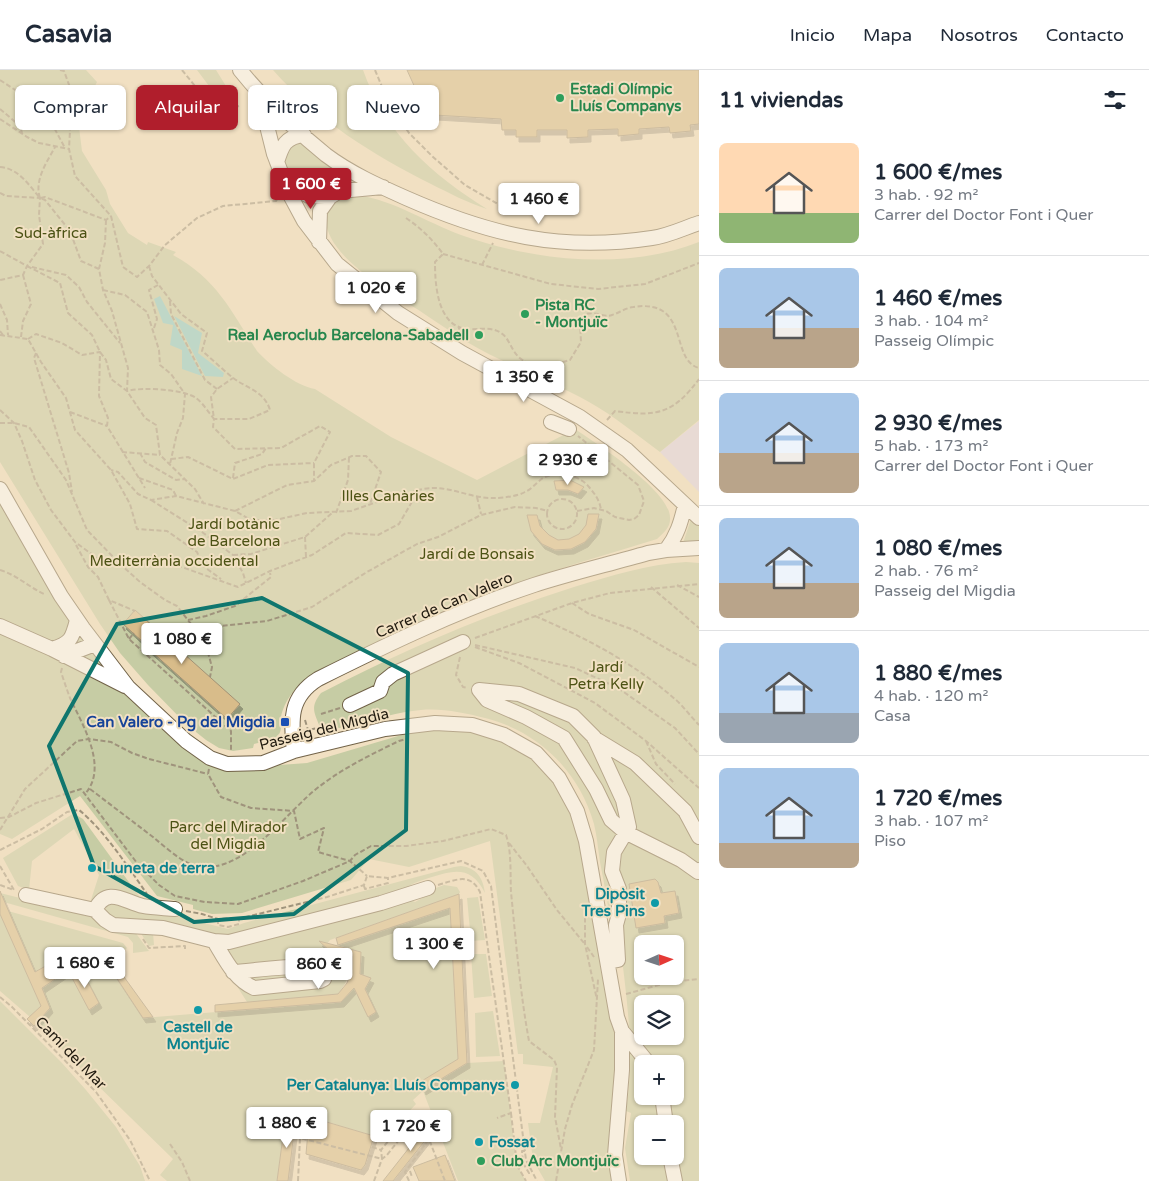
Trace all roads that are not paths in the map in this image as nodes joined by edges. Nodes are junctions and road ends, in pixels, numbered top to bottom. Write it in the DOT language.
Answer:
graph roads {
  1 [pos="240,70"];
  2 [pos="252,85"];
  3 [pos="269,130"];
  4 [pos="299,130"];
  5 [pos="304,135"];
  6 [pos="277,162"];
  7 [pos="346,167"];
  8 [pos="384,187"];
  9 [pos="287,188"];
  10 [pos="335,194"];
  11 [pos="699,223"];
  12 [pos="319,242"];
  13 [pos="551,422"];
  14 [pos="569,429"];
  15 [pos="0,489"];
  16 [pos="685,505"];
  17 [pos="699,518"];
  18 [pos="699,548"];
  19 [pos="666,550"];
  20 [pos="77,620"];
  21 [pos="0,626"];
  22 [pos="463,642"];
  23 [pos="95,644"];
  24 [pos="58,652"];
  25 [pos="128,687"];
  26 [pos="350,705"];
  27 [pos="594,737"];
  28 [pos="294,751"];
  29 [pos="625,832"];
  30 [pos="699,837"];
  31 [pos="699,870"];
  32 [pos="428,888"];
  33 [pos="26,895"];
  34 [pos="175,909"];
  35 [pos="95,910"];
  36 [pos="214,941"];
  37 [pos="608,962"];
  38 [pos="233,972"];
  39 [pos="622,1031"];
  40 [pos="642,1055"];
  41 [pos="671,1165"];
  42 [pos="620,1181"];
  43 [pos="674,1181"];
  1 -- 2 [label="street"];
  3 -- 6 [label="street"];
  4 -- 5 [label="street"];
  5 -- 6 [label="street"];
  5 -- 7 [label="street"];
  6 -- 9 [label="street"];
  7 -- 8 [label="street"];
  7 -- 10 [label="street"];
  8 -- 10 [label="street"];
  8 -- 11 [label="street"];
  9 -- 10 [label="street"];
  9 -- 12 [label="street"];
  10 -- 12 [label="street"];
  12 -- 16 [label="street"];
  13 -- 14 [label="street"];
  15 -- 20 [label="street, Passeig del Migdia"];
  16 -- 17 [label="street"];
  16 -- 19 [label="street"];
  18 -- 19 [label="street, Carrer de Can Valero"];
  19 -- 28 [label="street, Carrer de Can Valero"];
  20 -- 23 [label="street, Passeig del Migdia"];
  20 -- 24 [label="street"];
  21 -- 24 [label="street"];
  22 -- 26 [label="street"];
  23 -- 24 [label="street"];
  23 -- 25 [label="street, Passeig del Migdia"];
  24 -- 25 [label="street"];
  25 -- 28 [label="street, Passeig del Migdia"];
  27 -- 29 [label="street"];
  27 -- 29 [label="street"];
  27 -- 30 [label="street"];
  28 -- 37 [label="street, Passeig del Migdia"];
  29 -- 31 [label="street"];
  29 -- 37 [label="street"];
  32 -- 36 [label="street"];
  33 -- 35 [label="street"];
  34 -- 35 [label="street"];
  35 -- 36 [label="street"];
  36 -- 38 [label="street"];
  37 -- 39 [label="street, Passeig del Migdia"];
  38 -- 38 [label="street"];
  39 -- 40 [label="street, Passeig del Migdia"];
  39 -- 42 [label="street"];
  41 -- 43 [label="street"];
}
